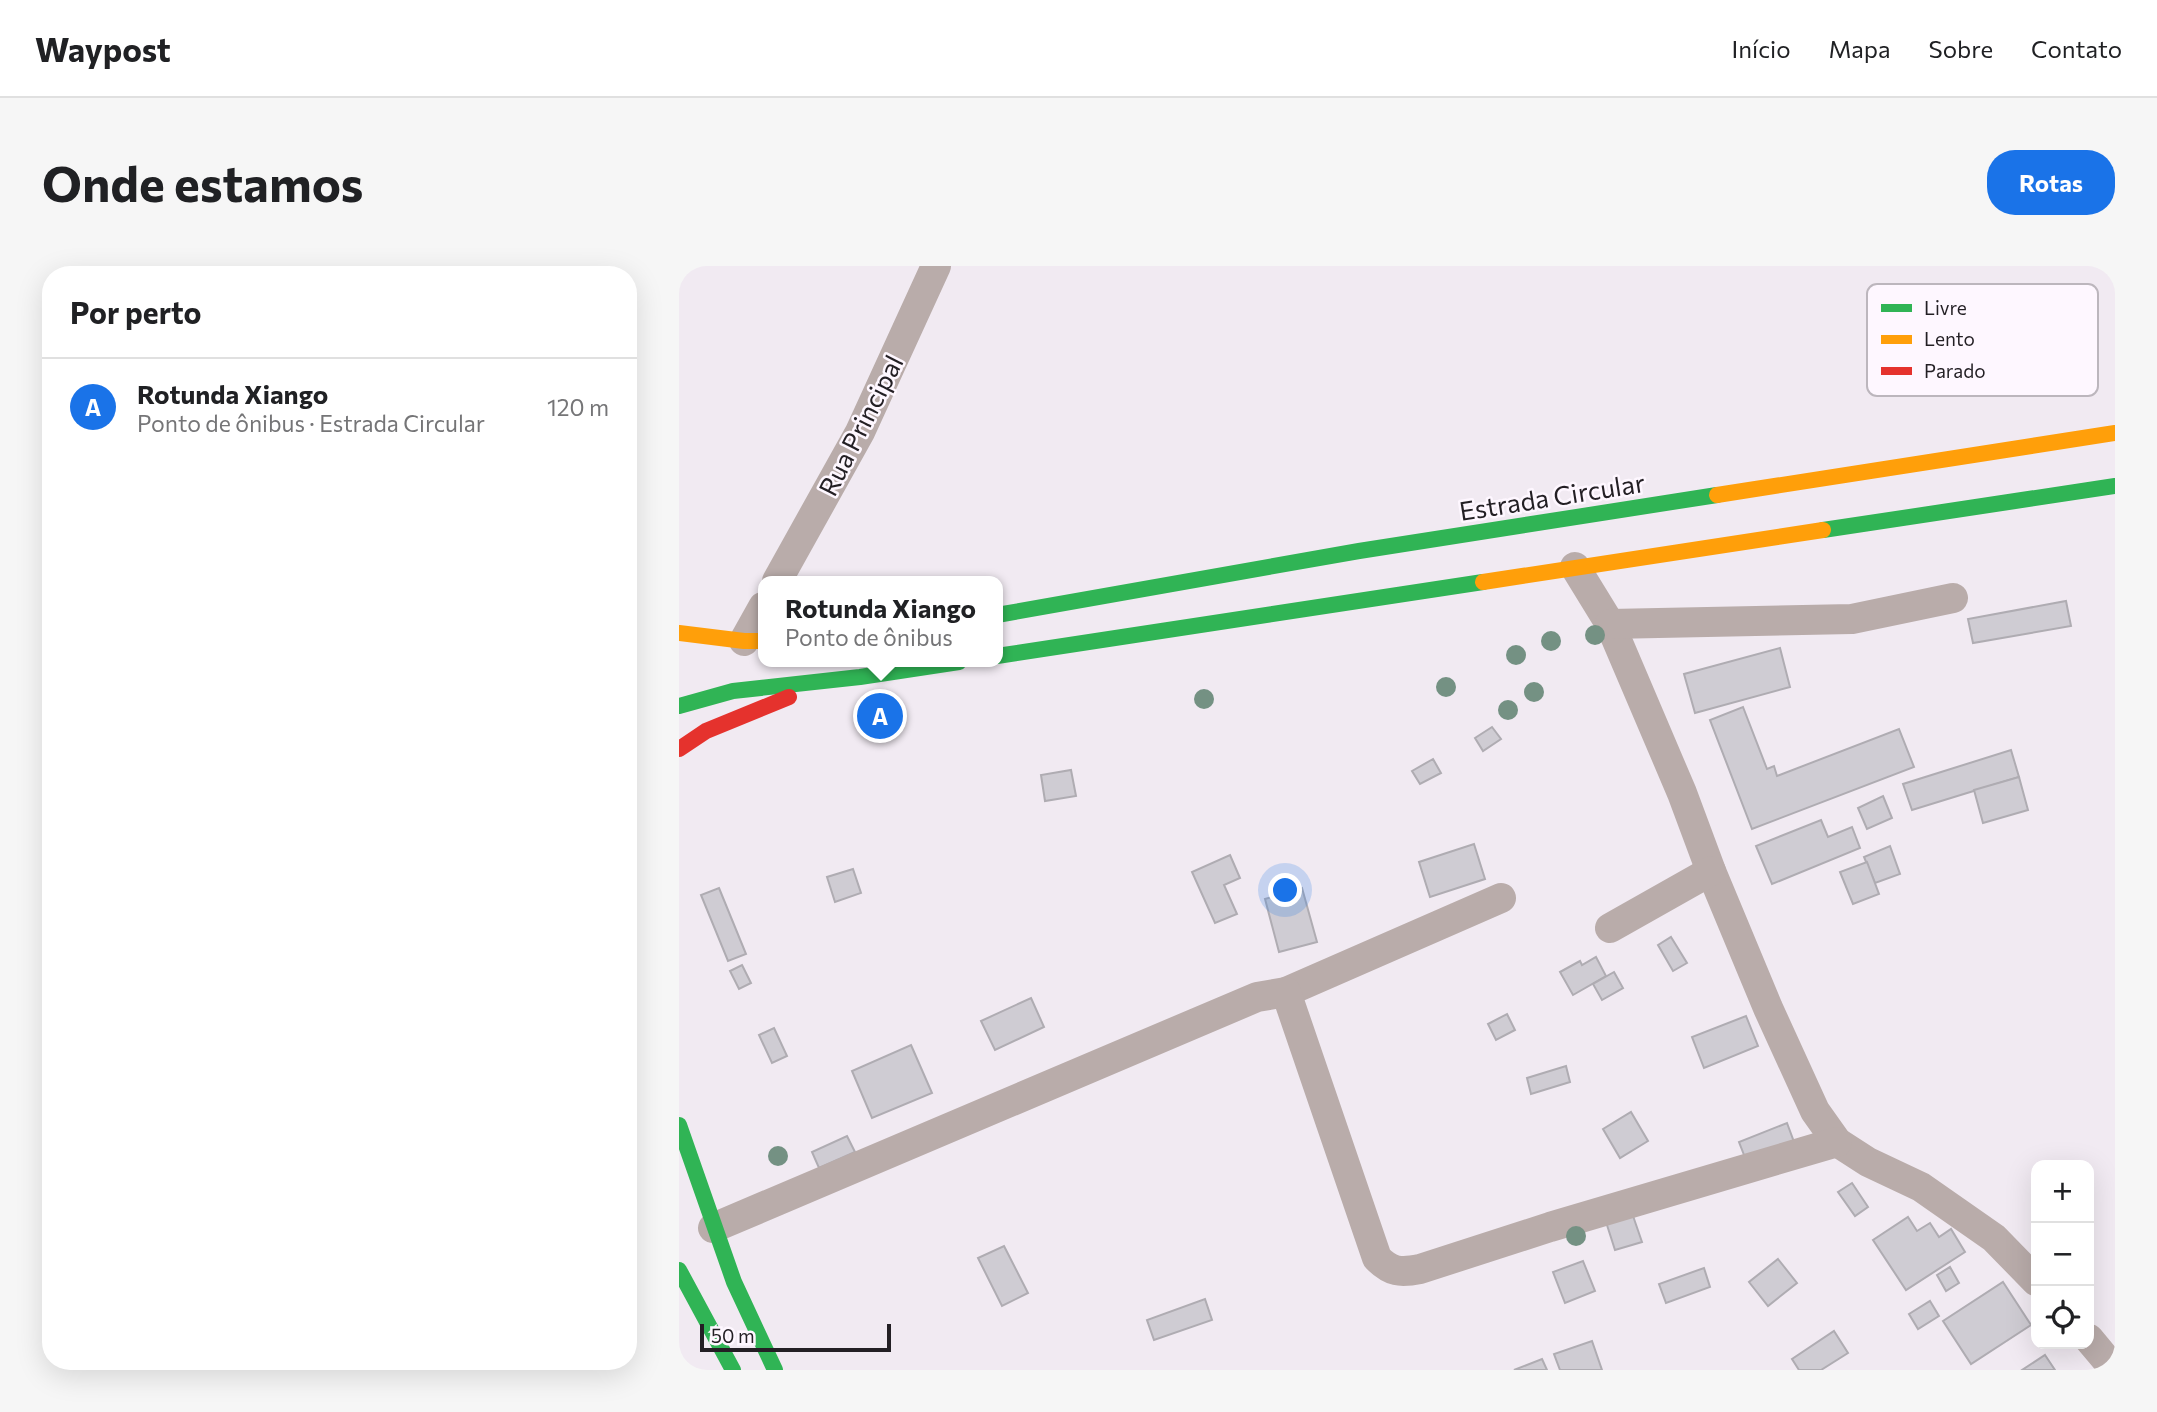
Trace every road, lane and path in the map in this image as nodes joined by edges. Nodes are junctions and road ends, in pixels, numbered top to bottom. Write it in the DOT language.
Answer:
graph roads {
  1 [pos="936,266"];
  2 [pos="2115,433"];
  3 [pos="2115,486"];
  4 [pos="1575,567"];
  5 [pos="780,576"];
  6 [pos="1954,598"];
  7 [pos="1003,614"];
  8 [pos="758,622"];
  9 [pos="1611,624"];
  10 [pos="679,633"];
  11 [pos="749,648"];
  12 [pos="1003,655"];
  13 [pos="924,667"];
  14 [pos="827,681"];
  15 [pos="679,706"];
  16 [pos="679,749"];
  17 [pos="1711,871"];
  18 [pos="1501,898"];
  19 [pos="1610,928"];
  20 [pos="1286,992"];
  21 [pos="679,1125"];
  22 [pos="1837,1142"];
  23 [pos="713,1228"];
  24 [pos="679,1270"];
  25 [pos="2031,1276"];
  26 [pos="2094,1345"];
  27 [pos="733,1370"];
  28 [pos="775,1370"];
  29 [pos="2115,1370"];
  1 -- 5 [label="street, Rua Principal"];
  2 -- 7 [label="main road, Estrada Circular"];
  3 -- 4 [label="main road"];
  4 -- 9 [label="street"];
  4 -- 12 [label="main road"];
  6 -- 9 [label="street"];
  8 -- 11 [label="street"];
  9 -- 17 [label="street"];
  10 -- 11 [label="main road"];
  13 -- 14 [label="main road"];
  14 -- 15 [label="main road"];
  14 -- 16 [label="main road"];
  17 -- 19 [label="street"];
  17 -- 22 [label="street"];
  18 -- 20 [label="street"];
  20 -- 22 [label="street"];
  20 -- 23 [label="street"];
  21 -- 23 [label="main road"];
  22 -- 25 [label="street"];
  23 -- 28 [label="main road"];
  24 -- 27 [label="main road"];
  26 -- 29 [label="street"];
}
